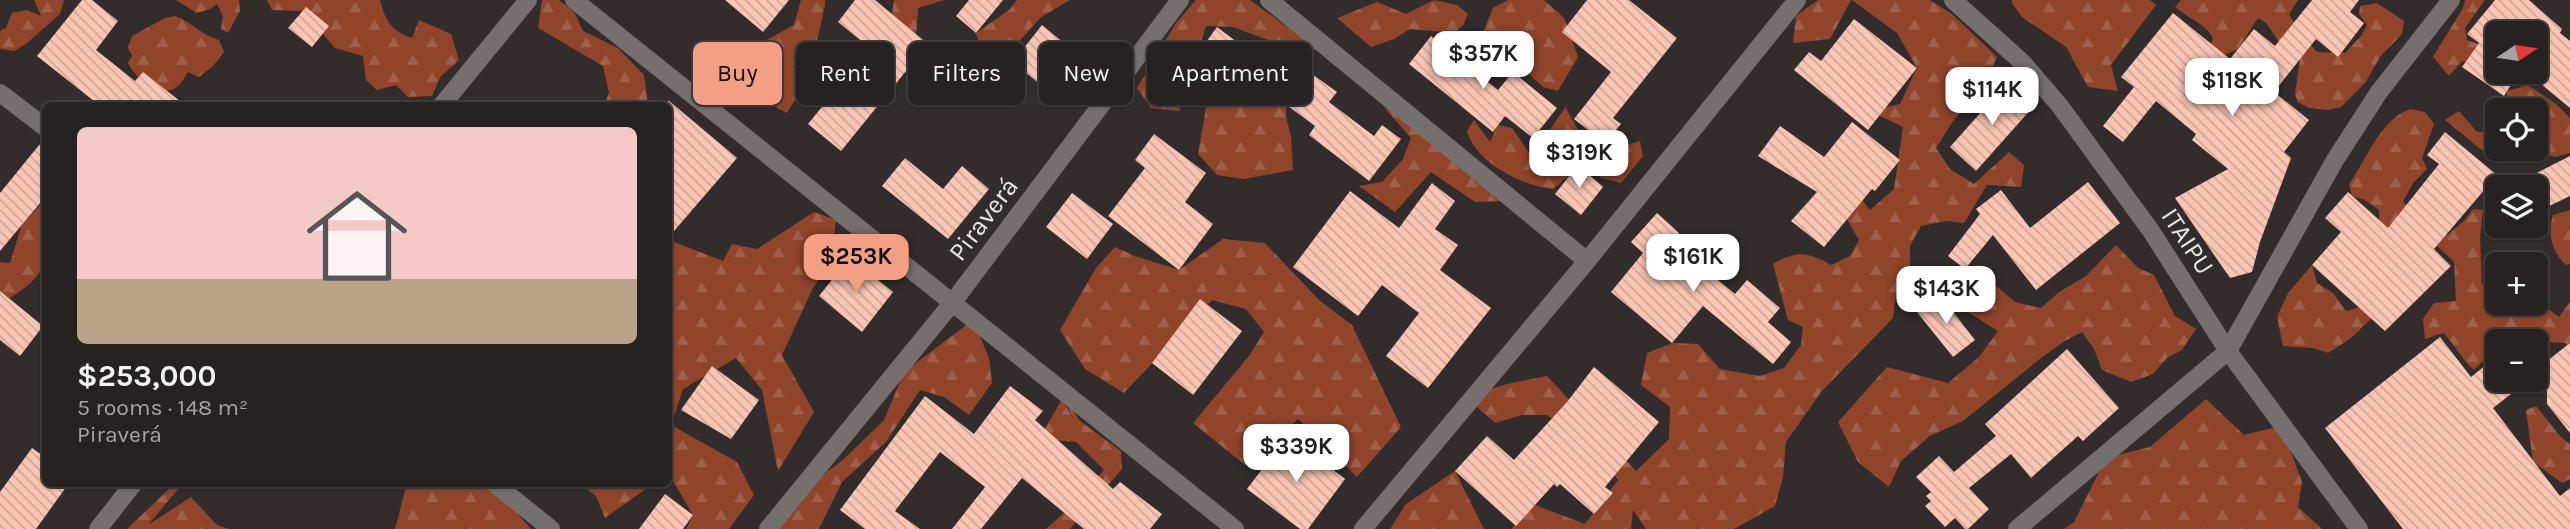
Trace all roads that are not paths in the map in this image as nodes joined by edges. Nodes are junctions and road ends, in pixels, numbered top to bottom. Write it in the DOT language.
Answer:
graph roads {
  1 [pos="528,0"];
  2 [pos="574,0"];
  3 [pos="1180,0"];
  4 [pos="1269,0"];
  5 [pos="1797,0"];
  6 [pos="1953,0"];
  7 [pos="2451,0"];
  8 [pos="0,93"];
  9 [pos="444,102"];
  10 [pos="42,125"];
  11 [pos="1587,261"];
  12 [pos="953,302"];
  13 [pos="2228,351"];
  14 [pos="131,487"];
  15 [pos="499,487"];
  16 [pos="98,529"];
  17 [pos="551,529"];
  18 [pos="768,529"];
  19 [pos="1235,529"];
  20 [pos="1363,529"];
  21 [pos="2017,529"];
  22 [pos="2359,529"];
  1 -- 9 [label="street"];
  2 -- 12 [label="street"];
  3 -- 12 [label="street, Piraverá"];
  4 -- 11 [label="street"];
  5 -- 11 [label="street"];
  6 -- 13 [label="street, ITAIPU"];
  7 -- 13 [label="street"];
  8 -- 10 [label="street"];
  11 -- 20 [label="street"];
  12 -- 18 [label="street, Piraverá"];
  12 -- 19 [label="street"];
  13 -- 21 [label="street"];
  13 -- 22 [label="street, ITAIPU"];
  14 -- 16 [label="street"];
  15 -- 17 [label="street"];
}
